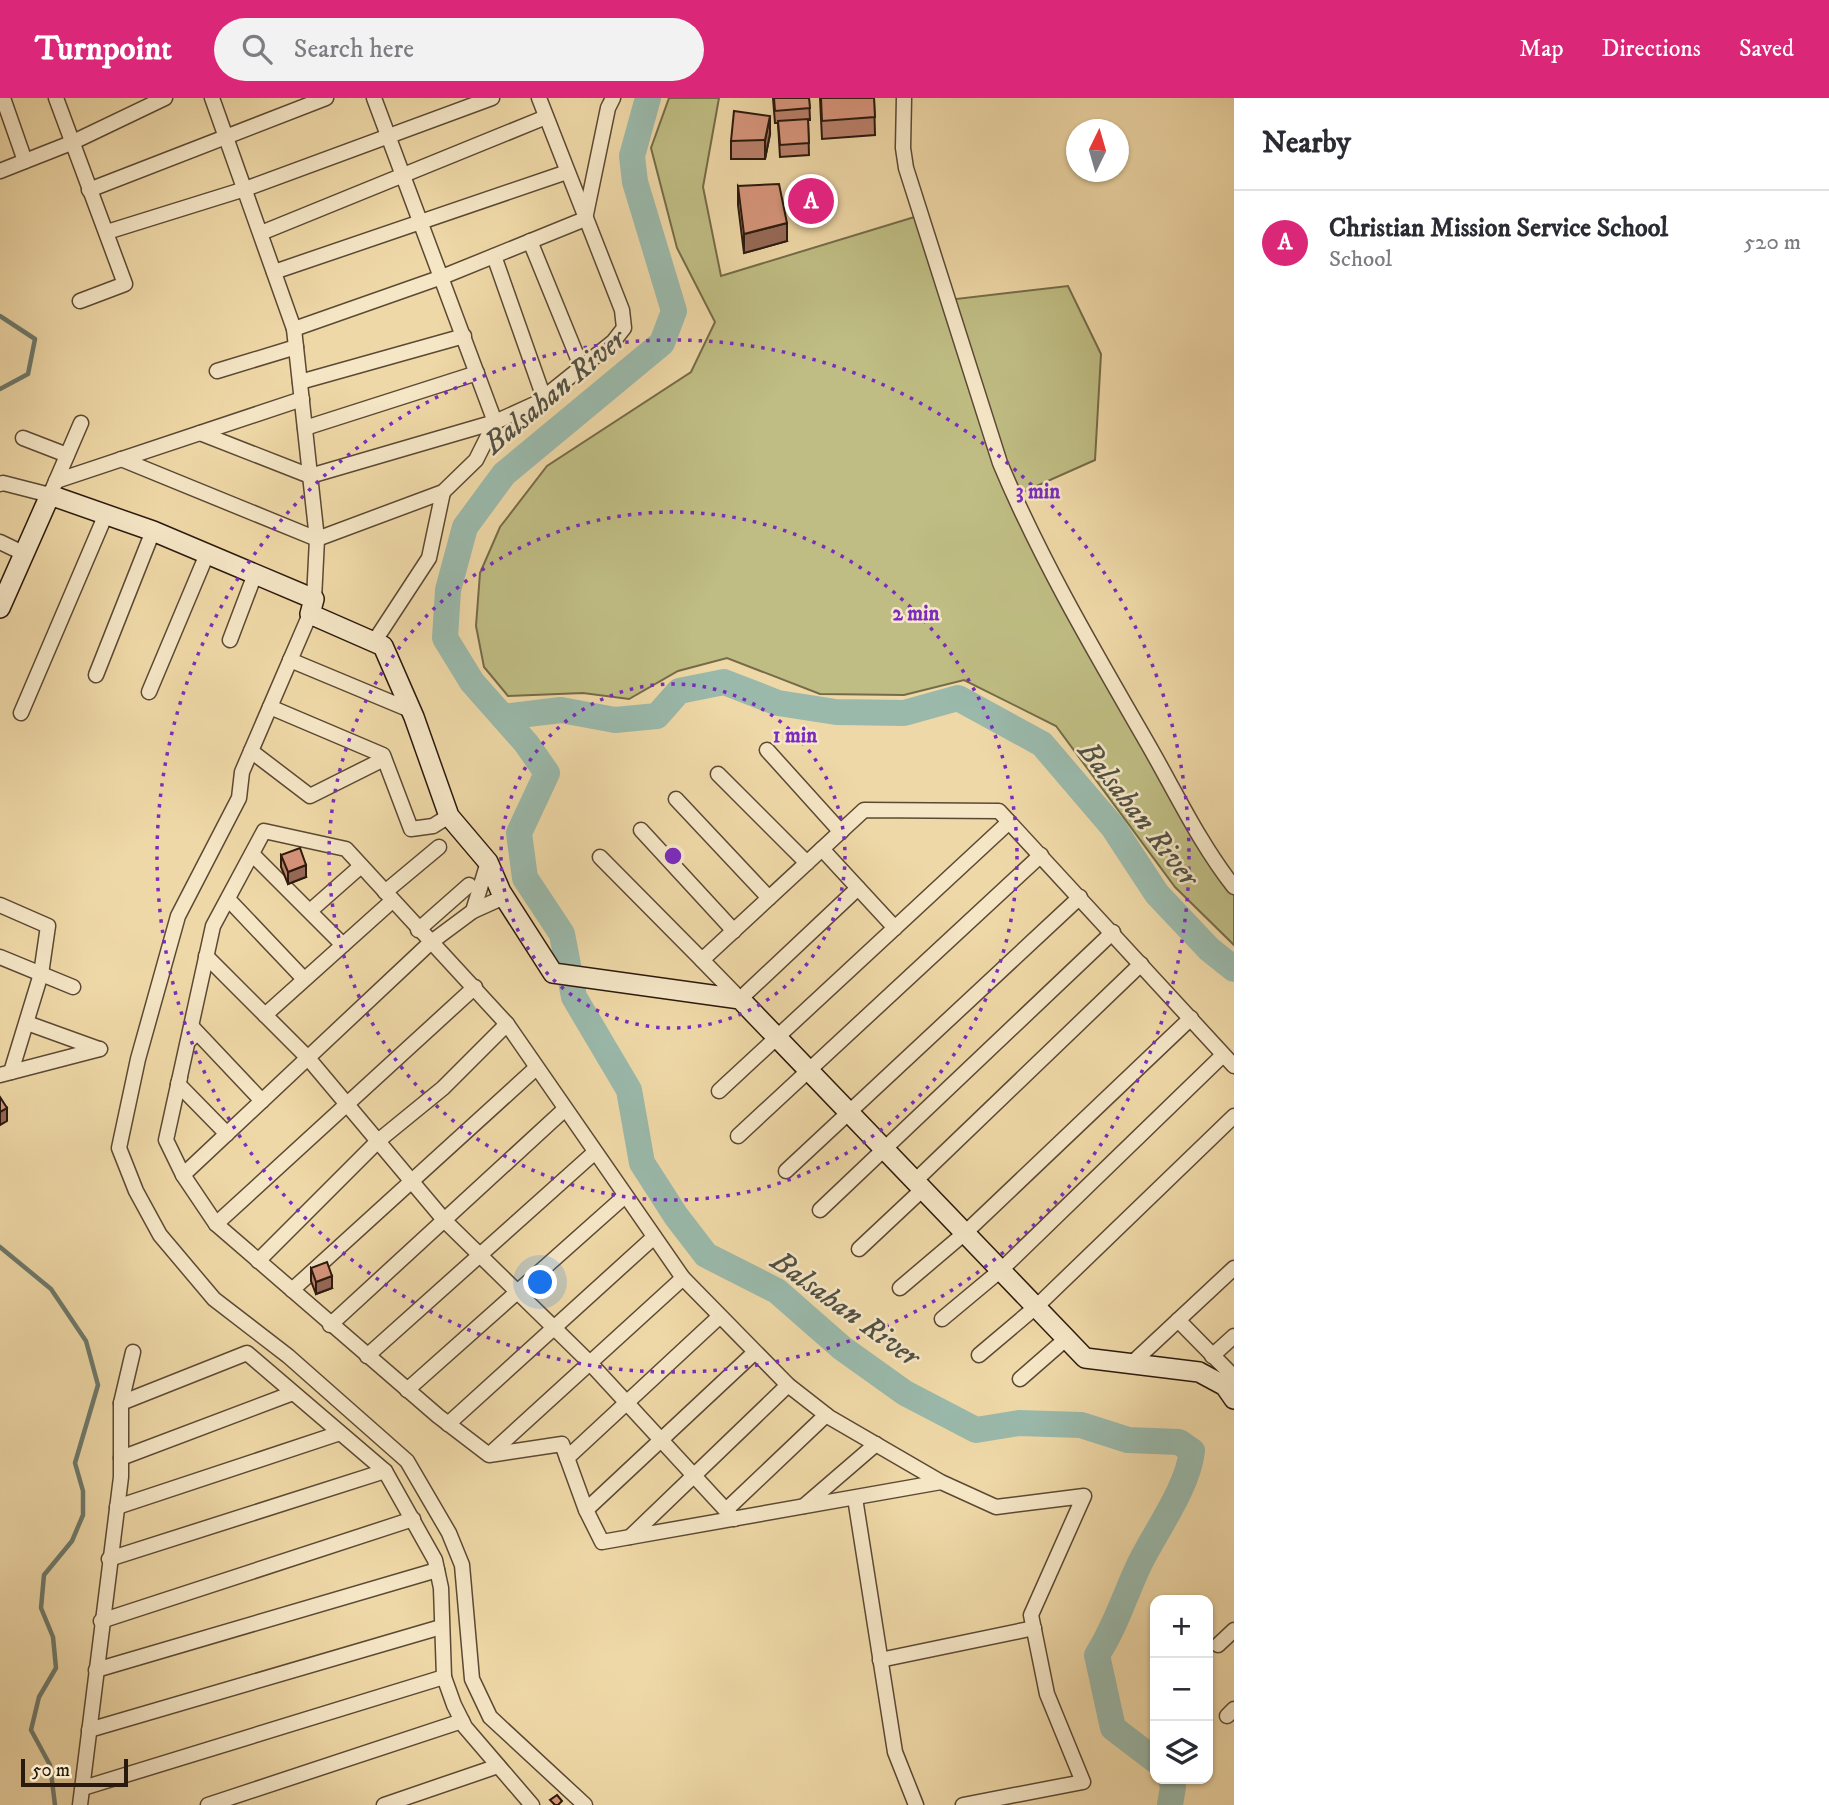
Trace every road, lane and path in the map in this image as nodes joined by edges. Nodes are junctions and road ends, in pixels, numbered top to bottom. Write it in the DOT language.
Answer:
graph roads {
  1 [pos="3,98"];
  2 [pos="56,98"];
  3 [pos="164,98"];
  4 [pos="212,98"];
  5 [pos="326,98"];
  6 [pos="374,98"];
  7 [pos="492,98"];
  8 [pos="538,98"];
  9 [pos="904,98"];
  10 [pos="608,101"];
  11 [pos="546,117"];
  12 [pos="387,134"];
  13 [pos="227,138"];
  14 [pos="71,143"];
  15 [pos="25,161"];
  16 [pos="0,170"];
  17 [pos="567,172"];
  18 [pos="402,173"];
  19 [pos="245,189"];
  20 [pos="89,190"];
  21 [pos="585,219"];
  22 [pos="421,224"];
  23 [pos="107,232"];
  24 [pos="261,233"];
  25 [pos="530,241"];
  26 [pos="494,256"];
  27 [pos="274,272"];
  28 [pos="442,277"];
  29 [pos="80,301"];
  30 [pos="294,329"];
  31 [pos="464,336"];
  32 [pos="296,346"];
  33 [pos="581,366"];
  34 [pos="217,371"];
  35 [pos="477,373"];
  36 [pos="300,382"];
  37 [pos="544,398"];
  38 [pos="302,399"];
  39 [pos="495,422"];
  40 [pos="80,423"];
  41 [pos="305,428"];
  42 [pos="200,433"];
  43 [pos="23,438"];
  44 [pos="67,455"];
  45 [pos="121,459"];
  46 [pos="310,476"];
  47 [pos="0,485"];
  48 [pos="53,488"];
  49 [pos="443,492"];
  50 [pos="106,514"];
  51 [pos="153,531"];
  52 [pos="317,539"];
  53 [pos="0,542"];
  54 [pos="25,554"];
  55 [pos="207,554"];
  56 [pos="255,574"];
  57 [pos="2,599"];
  58 [pos="312,607"];
  59 [pos="230,640"];
  60 [pos="374,642"];
  61 [pos="290,660"];
  62 [pos="96,675"];
  63 [pos="149,692"];
  64 [pos="270,707"];
  65 [pos="411,710"];
  66 [pos="21,713"];
  67 [pos="767,750"];
  68 [pos="251,751"];
  69 [pos="384,759"];
  70 [pos="719,774"];
  71 [pos="676,799"];
  72 [pos="449,816"];
  73 [pos="1009,822"];
  74 [pos="641,830"];
  75 [pos="841,832"];
  76 [pos="439,847"];
  77 [pos="822,849"];
  78 [pos="252,854"];
  79 [pos="1041,855"];
  80 [pos="600,857"];
  81 [pos="488,862"];
  82 [pos="807,863"];
  83 [pos="361,866"];
  84 [pos="469,885"];
  85 [pos="1234,887"];
  86 [pos="858,888"];
  87 [pos="389,896"];
  88 [pos="504,897"];
  89 [pos="1080,897"];
  90 [pos="769,898"];
  91 [pos="228,899"];
  92 [pos="0,905"];
  93 [pos="310,911"];
  94 [pos="473,911"];
  95 [pos="895,928"];
  96 [pos="418,930"];
  97 [pos="734,931"];
  98 [pos="1113,932"];
  99 [pos="430,943"];
  100 [pos="343,946"];
  101 [pos="0,957"];
  102 [pos="206,957"];
  103 [pos="702,960"];
  104 [pos="1141,964"];
  105 [pos="41,974"];
  106 [pos="303,978"];
  107 [pos="72,986"];
  108 [pos="475,987"];
  109 [pos="740,999"];
  110 [pos="265,1015"];
  111 [pos="1191,1018"];
  112 [pos="27,1023"];
  113 [pos="507,1024"];
  114 [pos="778,1038"];
  115 [pos="1223,1055"];
  116 [pos="308,1058"];
  117 [pos="1234,1066"];
  118 [pos="536,1068"];
  119 [pos="809,1072"];
  120 [pos="5,1073"];
  121 [pos="178,1084"];
  122 [pos="719,1091"];
  123 [pos="262,1101"];
  124 [pos="347,1104"];
  125 [pos="565,1109"];
  126 [pos="849,1111"];
  127 [pos="1234,1116"];
  128 [pos="227,1134"];
  129 [pos="738,1136"];
  130 [pos="378,1141"];
  131 [pos="886,1148"];
  132 [pos="595,1152"];
  133 [pos="786,1171"];
  134 [pos="183,1175"];
  135 [pos="412,1181"];
  136 [pos="920,1184"];
  137 [pos="625,1196"];
  138 [pos="820,1210"];
  139 [pos="445,1221"];
  140 [pos="216,1224"];
  141 [pos="966,1232"];
  142 [pos="654,1237"];
  143 [pos="859,1249"];
  144 [pos="481,1256"];
  145 [pos="258,1261"];
  146 [pos="1234,1268"];
  147 [pos="1002,1269"];
  148 [pos="682,1278"];
  149 [pos="900,1288"];
  150 [pos="292,1290"];
  151 [pos="519,1293"];
  152 [pos="1037,1306"];
  153 [pos="719,1317"];
  154 [pos="942,1319"];
  155 [pos="1178,1320"];
  156 [pos="330,1325"];
  157 [pos="556,1329"];
  158 [pos="1234,1336"];
  159 [pos="1067,1338"];
  160 [pos="133,1352"];
  161 [pos="754,1353"];
  162 [pos="979,1355"];
  163 [pos="368,1356"];
  164 [pos="1213,1356"];
  165 [pos="590,1363"];
  166 [pos="1130,1365"];
  167 [pos="1234,1377"];
  168 [pos="1020,1379"];
  169 [pos="788,1385"];
  170 [pos="407,1390"];
  171 [pos="293,1393"];
  172 [pos="1234,1399"];
  173 [pos="628,1402"];
  174 [pos="121,1403"];
  175 [pos="826,1415"];
  176 [pos="448,1424"];
  177 [pos="340,1433"];
  178 [pos="663,1440"];
  179 [pos="876,1444"];
  180 [pos="489,1455"];
  181 [pos="121,1458"];
  182 [pos="567,1458"];
  183 [pos="385,1471"];
  184 [pos="695,1475"];
  185 [pos="942,1482"];
  186 [pos="855,1497"];
  187 [pos="117,1507"];
  188 [pos="803,1507"];
  189 [pos="586,1510"];
  190 [pos="730,1515"];
  191 [pos="413,1519"];
  192 [pos="629,1538"];
  193 [pos="110,1559"];
  194 [pos="437,1570"];
  195 [pos="101,1621"];
  196 [pos="441,1627"];
  197 [pos="1034,1628"];
  198 [pos="1234,1630"];
  199 [pos="1218,1645"];
  200 [pos="880,1660"];
  201 [pos="96,1670"];
  202 [pos="444,1677"];
  203 [pos="462,1721"];
  204 [pos="89,1730"];
  205 [pos="498,1766"];
  206 [pos="83,1788"];
  207 [pos="80,1805"];
  208 [pos="208,1805"];
  209 [pos="384,1805"];
  210 [pos="532,1805"];
  211 [pos="585,1805"];
  212 [pos="916,1805"];
  213 [pos="963,1805"];
  1 -- 15 [label="street"];
  2 -- 14 [label="street"];
  3 -- 14 [label="street"];
  4 -- 13 [label="street"];
  5 -- 13 [label="street"];
  6 -- 12 [label="street"];
  7 -- 12 [label="street"];
  8 -- 11 [label="street"];
  9 -- 85 [label="street"];
  10 -- 21 [label="street"];
  11 -- 17 [label="street"];
  11 -- 18 [label="street"];
  12 -- 18 [label="street"];
  12 -- 19 [label="street"];
  13 -- 19 [label="street"];
  13 -- 20 [label="street"];
  14 -- 15 [label="street"];
  14 -- 20 [label="street"];
  15 -- 16 [label="street"];
  17 -- 21 [label="street"];
  17 -- 22 [label="street"];
  18 -- 22 [label="street"];
  18 -- 24 [label="street"];
  19 -- 23 [label="street"];
  19 -- 24 [label="street"];
  20 -- 23 [label="street"];
  21 -- 25 [label="street"];
  21 -- 33 [label="street"];
  22 -- 27 [label="street"];
  22 -- 28 [label="street"];
  23 -- 29 [label="street"];
  24 -- 27 [label="street"];
  25 -- 26 [label="street"];
  25 -- 33 [label="street"];
  26 -- 28 [label="street"];
  26 -- 37 [label="street"];
  27 -- 30 [label="street"];
  28 -- 30 [label="street"];
  28 -- 31 [label="street"];
  30 -- 32 [label="street"];
  31 -- 35 [label="street"];
  31 -- 36 [label="street"];
  32 -- 34 [label="street"];
  32 -- 36 [label="street"];
  33 -- 37 [label="street"];
  35 -- 39 [label="street"];
  35 -- 41 [label="street"];
  36 -- 38 [label="street"];
  37 -- 39 [label="street"];
  38 -- 41 [label="street"];
  38 -- 42 [label="street"];
  39 -- 46 [label="street"];
  39 -- 49 [label="street"];
  40 -- 44 [label="street"];
  41 -- 46 [label="street"];
  42 -- 45 [label="street"];
  42 -- 46 [label="street"];
  43 -- 44 [label="street"];
  44 -- 48 [label="street"];
  45 -- 48 [label="street"];
  45 -- 52 [label="street"];
  46 -- 52 [label="street"];
  47 -- 48 [label="street"];
  48 -- 50 [label="street"];
  48 -- 54 [label="street"];
  49 -- 52 [label="street"];
  49 -- 60 [label="street"];
  50 -- 51 [label="street"];
  50 -- 66 [label="street"];
  51 -- 55 [label="street"];
  51 -- 62 [label="street"];
  52 -- 58 [label="street"];
  53 -- 54 [label="street"];
  54 -- 57 [label="street"];
  55 -- 56 [label="street"];
  55 -- 63 [label="street"];
  56 -- 58 [label="street"];
  56 -- 59 [label="street"];
  58 -- 60 [label="street"];
  58 -- 61 [label="street"];
  60 -- 65 [label="street"];
  61 -- 64 [label="street"];
  61 -- 65 [label="street"];
  64 -- 68 [label="street"];
  64 -- 69 [label="street"];
  65 -- 72 [label="street"];
  67 -- 75 [label="street"];
  68 -- 69 [label="street"];
  68 -- 211 [label="street"];
  69 -- 72 [label="street"];
  70 -- 82 [label="street"];
  71 -- 90 [label="street"];
  72 -- 81 [label="street"];
  73 -- 75 [label="street"];
  73 -- 79 [label="street"];
  73 -- 95 [label="street"];
  74 -- 97 [label="street"];
  75 -- 77 [label="street"];
  76 -- 87 [label="street"];
  77 -- 82 [label="street"];
  77 -- 86 [label="street"];
  78 -- 83 [label="street"];
  78 -- 91 [label="street"];
  78 -- 93 [label="street"];
  79 -- 89 [label="street"];
  79 -- 119 [label="street"];
  80 -- 103 [label="street"];
  81 -- 88 [label="street"];
  81 -- 94 [label="street"];
  82 -- 90 [label="street"];
  83 -- 87 [label="street"];
  83 -- 93 [label="street"];
  84 -- 96 [label="street"];
  86 -- 95 [label="street"];
  86 -- 109 [label="street"];
  87 -- 96 [label="street"];
  87 -- 100 [label="street"];
  88 -- 94 [label="street"];
  88 -- 109 [label="street"];
  89 -- 98 [label="street"];
  89 -- 126 [label="street"];
  90 -- 97 [label="street"];
  91 -- 102 [label="street"];
  91 -- 106 [label="street"];
  92 -- 105 [label="street"];
  93 -- 100 [label="street"];
  94 -- 99 [label="street"];
  95 -- 114 [label="street"];
  96 -- 99 [label="street"];
  97 -- 103 [label="street"];
  98 -- 104 [label="street"];
  98 -- 131 [label="street"];
  99 -- 108 [label="street"];
  99 -- 116 [label="street"];
  100 -- 106 [label="street"];
  101 -- 105 [label="street"];
  102 -- 110 [label="street"];
  102 -- 121 [label="street"];
  103 -- 109 [label="street"];
  104 -- 111 [label="street"];
  104 -- 136 [label="street"];
  105 -- 107 [label="street"];
  105 -- 112 [label="street"];
  106 -- 110 [label="street"];
  108 -- 113 [label="street"];
  108 -- 124 [label="street"];
  109 -- 114 [label="street"];
  110 -- 116 [label="street"];
  111 -- 115 [label="street"];
  111 -- 141 [label="street"];
  112 -- 120 [label="street"];
  112 -- 120 [label="street"];
  113 -- 118 [label="street"];
  113 -- 130 [label="street"];
  114 -- 119 [label="street"];
  114 -- 122 [label="street"];
  115 -- 117 [label="street"];
  115 -- 147 [label="street"];
  116 -- 123 [label="street"];
  116 -- 124 [label="street"];
  118 -- 125 [label="street"];
  118 -- 135 [label="street"];
  119 -- 126 [label="street"];
  119 -- 129 [label="street"];
  121 -- 123 [label="street"];
  121 -- 128 [label="street"];
  121 -- 134 [label="street"];
  123 -- 128 [label="street"];
  124 -- 130 [label="street"];
  124 -- 140 [label="street"];
  125 -- 132 [label="street"];
  125 -- 139 [label="street"];
  126 -- 131 [label="street"];
  126 -- 133 [label="street"];
  127 -- 152 [label="street"];
  128 -- 134 [label="street"];
  130 -- 135 [label="street"];
  130 -- 145 [label="street"];
  131 -- 136 [label="street"];
  131 -- 138 [label="street"];
  132 -- 137 [label="street"];
  132 -- 144 [label="street"];
  134 -- 140 [label="street"];
  135 -- 139 [label="street"];
  135 -- 150 [label="street"];
  136 -- 141 [label="street"];
  136 -- 143 [label="street"];
  137 -- 142 [label="street"];
  137 -- 151 [label="street"];
  139 -- 144 [label="street"];
  139 -- 156 [label="street"];
  140 -- 145 [label="street"];
  141 -- 147 [label="street"];
  141 -- 149 [label="street"];
  142 -- 148 [label="street"];
  142 -- 157 [label="street"];
  144 -- 151 [label="street"];
  144 -- 163 [label="street"];
  145 -- 150 [label="street"];
  146 -- 155 [label="street"];
  147 -- 152 [label="street"];
  147 -- 154 [label="street"];
  148 -- 153 [label="street"];
  148 -- 165 [label="street"];
  150 -- 156 [label="street"];
  151 -- 157 [label="street"];
  151 -- 170 [label="street"];
  152 -- 159 [label="street"];
  152 -- 162 [label="street"];
  153 -- 161 [label="street"];
  153 -- 173 [label="street"];
  155 -- 164 [label="street"];
  155 -- 166 [label="street"];
  156 -- 163 [label="street"];
  157 -- 165 [label="street"];
  157 -- 176 [label="street"];
  158 -- 164 [label="street"];
  159 -- 166 [label="street"];
  159 -- 168 [label="street"];
  160 -- 174 [label="street"];
  161 -- 169 [label="street"];
  161 -- 178 [label="street"];
  163 -- 170 [label="street"];
  164 -- 167 [label="street"];
  165 -- 173 [label="street"];
  165 -- 180 [label="street"];
  166 -- 172 [label="street"];
  169 -- 175 [label="street"];
  169 -- 184 [label="street"];
  170 -- 176 [label="street"];
  171 -- 174 [label="street"];
  171 -- 177 [label="street"];
  171 -- 181 [label="street"];
  173 -- 178 [label="street"];
  173 -- 182 [label="street"];
  174 -- 181 [label="street"];
  175 -- 179 [label="street"];
  175 -- 190 [label="street"];
  176 -- 180 [label="street"];
  177 -- 183 [label="street"];
  177 -- 187 [label="street"];
  178 -- 184 [label="street"];
  178 -- 189 [label="street"];
  179 -- 185 [label="street"];
  179 -- 188 [label="street"];
  180 -- 182 [label="street"];
  181 -- 187 [label="street"];
  182 -- 189 [label="street"];
  183 -- 191 [label="street"];
  183 -- 193 [label="street"];
  184 -- 190 [label="street"];
  184 -- 192 [label="street"];
  185 -- 186 [label="street"];
  185 -- 197 [label="street"];
  186 -- 188 [label="street"];
  186 -- 200 [label="street"];
  187 -- 193 [label="street"];
  188 -- 190 [label="street"];
  189 -- 192 [label="street"];
  190 -- 192 [label="street"];
  191 -- 194 [label="street"];
  191 -- 195 [label="street"];
  193 -- 195 [label="street"];
  194 -- 196 [label="street"];
  194 -- 201 [label="street"];
  195 -- 201 [label="street"];
  196 -- 202 [label="street"];
  196 -- 204 [label="street"];
  197 -- 200 [label="street"];
  197 -- 213 [label="street"];
  198 -- 199 [label="street"];
  200 -- 212 [label="street"];
  201 -- 204 [label="street"];
  202 -- 203 [label="street"];
  202 -- 206 [label="street"];
  203 -- 205 [label="street"];
  203 -- 208 [label="street"];
  204 -- 206 [label="street"];
  205 -- 209 [label="street"];
  205 -- 210 [label="street"];
  206 -- 207 [label="street"];
}
